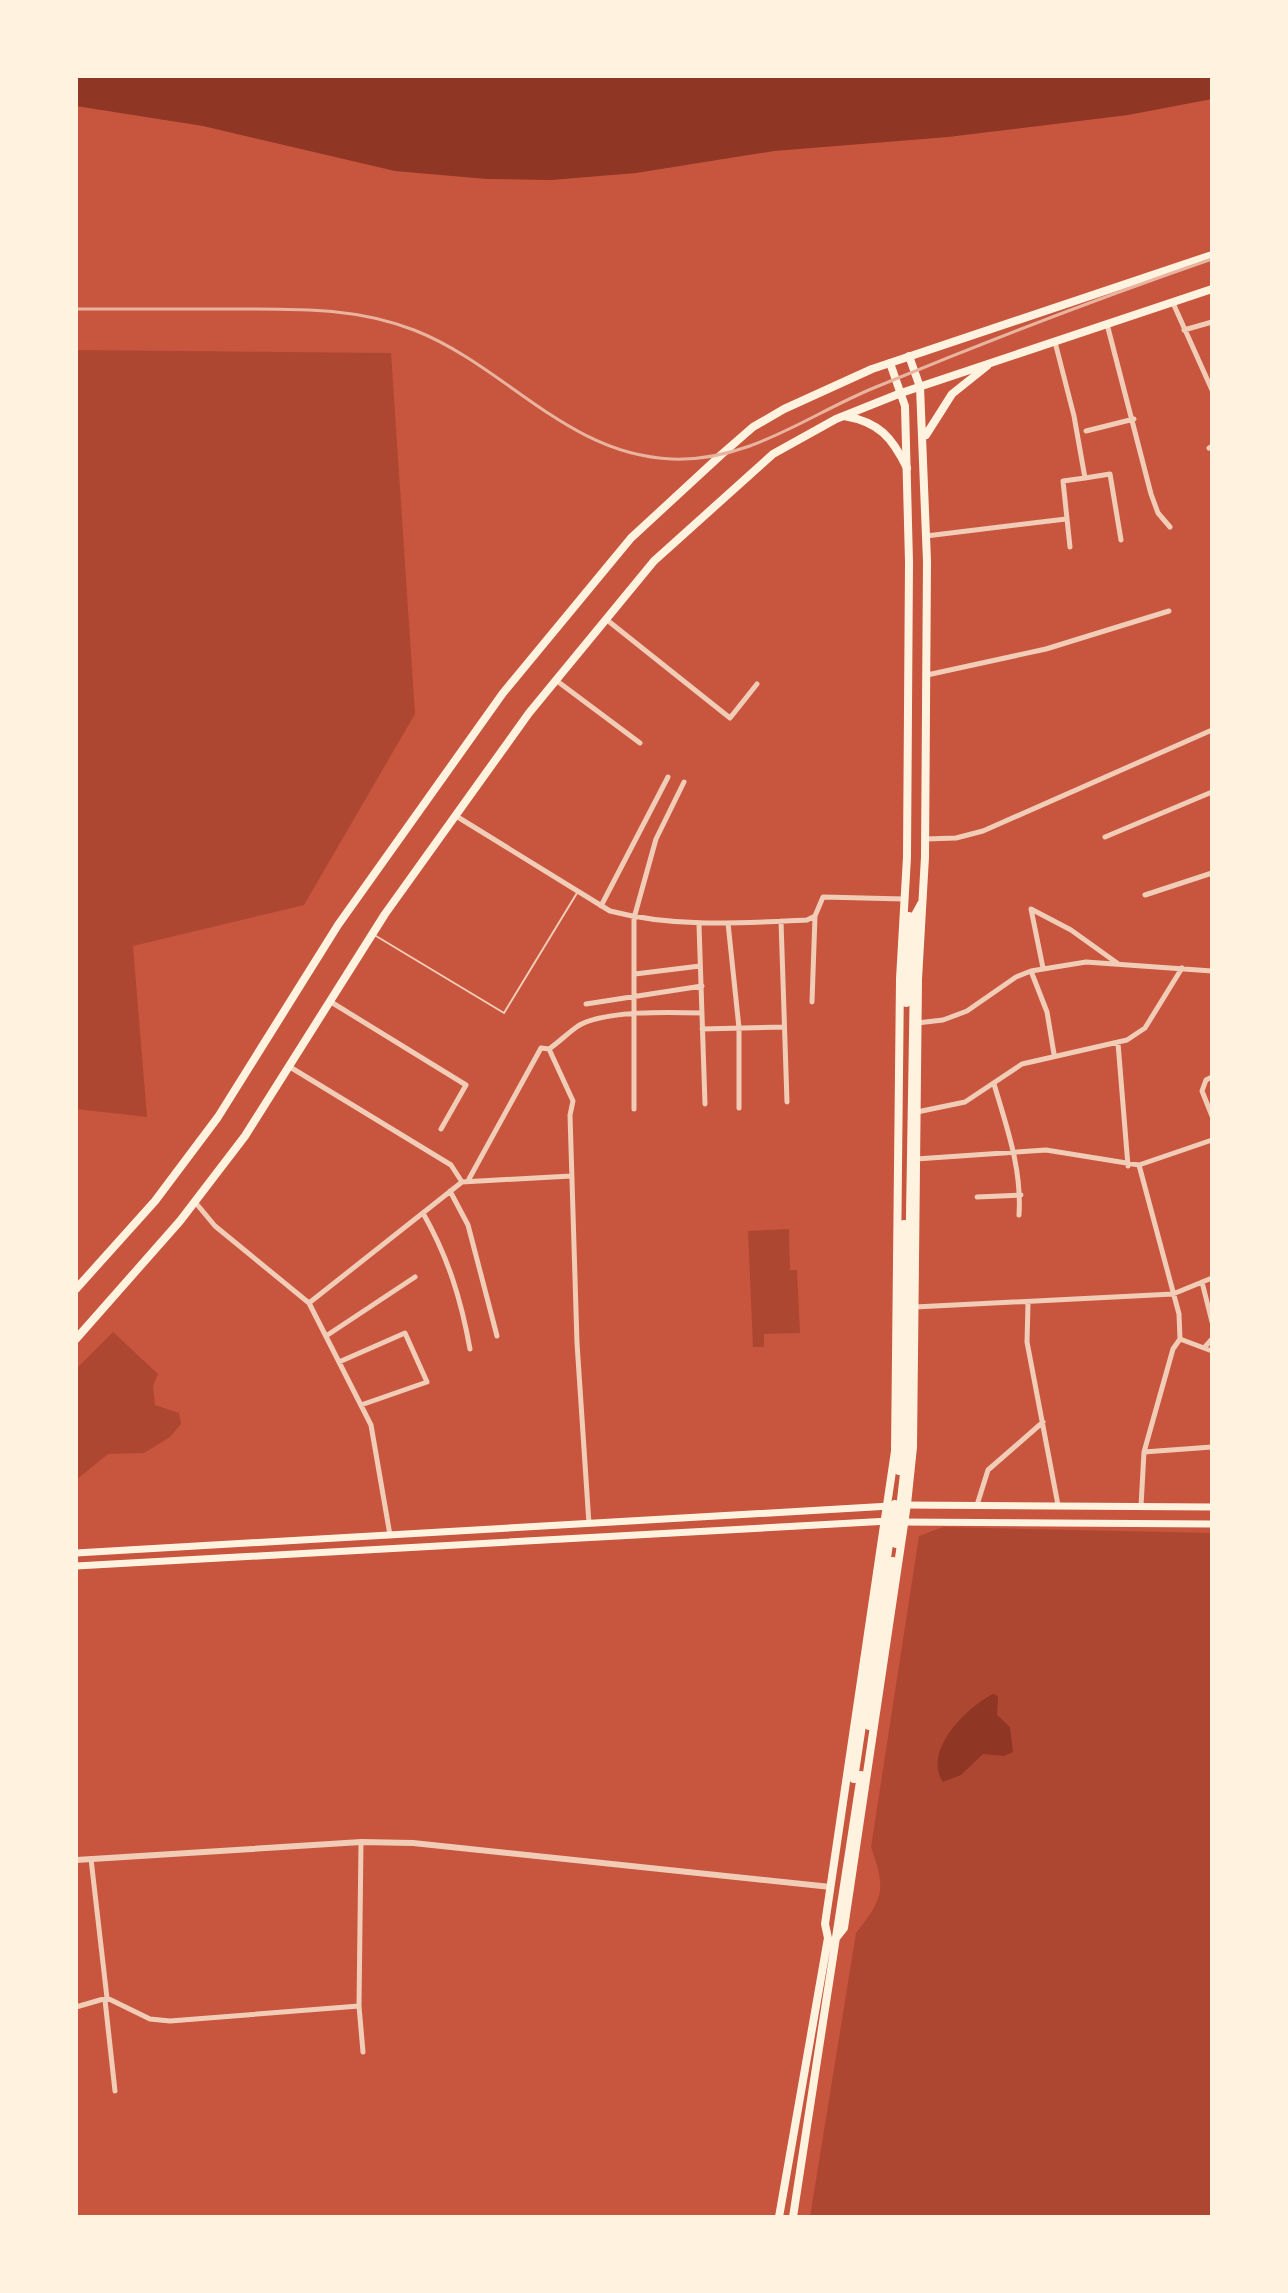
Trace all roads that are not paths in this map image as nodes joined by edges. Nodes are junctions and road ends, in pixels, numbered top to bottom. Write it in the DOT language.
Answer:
graph roads {
  1 [pos="1212,255"];
  2 [pos="1212,289"];
  3 [pos="1173,302"];
  4 [pos="1212,322"];
  5 [pos="1107,323"];
  6 [pos="1184,330"];
  7 [pos="1054,342"];
  8 [pos="909,356"];
  9 [pos="890,363"];
  10 [pos="991,363"];
  11 [pos="920,387"];
  12 [pos="1212,390"];
  13 [pos="901,393"];
  14 [pos="842,416"];
  15 [pos="1134,419"];
  16 [pos="1086,431"];
  17 [pos="924,442"];
  18 [pos="907,468"];
  19 [pos="1085,478"];
  20 [pos="1066,519"];
  21 [pos="1170,527"];
  22 [pos="926,536"];
  23 [pos="1121,540"];
  24 [pos="1070,547"];
  25 [pos="1169,611"];
  26 [pos="607,620"];
  27 [pos="926,675"];
  28 [pos="557,681"];
  29 [pos="757,684"];
  30 [pos="1212,730"];
  31 [pos="640,743"];
  32 [pos="668,777"];
  33 [pos="684,782"];
  34 [pos="1212,792"];
  35 [pos="456,816"];
  36 [pos="1105,837"];
  37 [pos="925,839"];
  38 [pos="1212,873"];
  39 [pos="578,892"];
  40 [pos="1145,895"];
  41 [pos="904,899"];
  42 [pos="923,900"];
  43 [pos="601,906"];
  44 [pos="815,916"];
  45 [pos="634,918"];
  46 [pos="781,921"];
  47 [pos="728,923"];
  48 [pos="699,925"];
  49 [pos="372,933"];
  50 [pos="1119,964"];
  51 [pos="700,966"];
  52 [pos="1043,968"];
  53 [pos="1182,968"];
  54 [pos="1031,971"];
  55 [pos="1212,971"];
  56 [pos="635,974"];
  57 [pos="702,986"];
  58 [pos="635,995"];
  59 [pos="331,1002"];
  60 [pos="812,1002"];
  61 [pos="586,1004"];
  62 [pos="702,1013"];
  63 [pos="636,1015"];
  64 [pos="917,1023"];
  65 [pos="784,1027"];
  66 [pos="739,1028"];
  67 [pos="702,1029"];
  68 [pos="1118,1043"];
  69 [pos="549,1049"];
  70 [pos="1054,1055"];
  71 [pos="290,1067"];
  72 [pos="1212,1077"];
  73 [pos="994,1084"];
  74 [pos="787,1102"];
  75 [pos="705,1104"];
  76 [pos="739,1108"];
  77 [pos="634,1109"];
  78 [pos="917,1112"];
  79 [pos="1212,1116"];
  80 [pos="441,1129"];
  81 [pos="1212,1140"];
  82 [pos="1014,1151"];
  83 [pos="916,1159"];
  84 [pos="1139,1165"];
  85 [pos="1128,1166"];
  86 [pos="907,1171"];
  87 [pos="571,1176"];
  88 [pos="469,1179"];
  89 [pos="462,1182"];
  90 [pos="450,1191"];
  91 [pos="1021,1195"];
  92 [pos="977,1197"];
  93 [pos="195,1202"];
  94 [pos="423,1213"];
  95 [pos="1019,1215"];
  96 [pos="415,1277"];
  97 [pos="1212,1278"];
  98 [pos="1202,1282"];
  99 [pos="76,1289"];
  100 [pos="1173,1294"];
  101 [pos="309,1303"];
  102 [pos="1028,1304"];
  103 [pos="915,1307"];
  104 [pos="1212,1322"];
  105 [pos="326,1336"];
  106 [pos="497,1336"];
  107 [pos="76,1339"];
  108 [pos="1180,1339"];
  109 [pos="1212,1339"];
  110 [pos="1204,1348"];
  111 [pos="470,1349"];
  112 [pos="1212,1351"];
  113 [pos="339,1362"];
  114 [pos="361,1405"];
  115 [pos="1043,1422"];
  116 [pos="1212,1447"];
  117 [pos="1144,1452"];
  118 [pos="894,1458"];
  119 [pos="912,1458"];
  120 [pos="907,1504"];
  121 [pos="977,1505"];
  122 [pos="1058,1505"];
  123 [pos="889,1506"];
  124 [pos="1141,1506"];
  125 [pos="1212,1507"];
  126 [pos="887,1521"];
  127 [pos="905,1522"];
  128 [pos="589,1524"];
  129 [pos="1212,1524"];
  130 [pos="390,1535"];
  131 [pos="76,1553"];
  132 [pos="76,1566"];
  133 [pos="361,1842"];
  134 [pos="91,1859"];
  135 [pos="76,1860"];
  136 [pos="831,1887"];
  137 [pos="832,1938"];
  138 [pos="106,1999"];
  139 [pos="359,2006"];
  140 [pos="76,2007"];
  141 [pos="363,2052"];
  142 [pos="115,2091"];
  143 [pos="779,2217"];
  144 [pos="793,2217"];
  1 -- 8 [label="main road"];
  2 -- 3 [label="main road"];
  3 -- 5 [label="main road"];
  3 -- 6 [label="street"];
  4 -- 6 [label="street"];
  5 -- 7 [label="main road"];
  5 -- 15 [label="street"];
  6 -- 12 [label="street"];
  7 -- 10 [label="main road"];
  7 -- 19 [label="street"];
  8 -- 9 [label="main road"];
  8 -- 11 [label="main road"];
  9 -- 13 [label="main road"];
  9 -- 99 [label="main road"];
  10 -- 11 [label="main road"];
  10 -- 17 [label="main road"];
  11 -- 13 [label="main road"];
  11 -- 17 [label="main road"];
  13 -- 14 [label="main road"];
  13 -- 18 [label="main road"];
  14 -- 18 [label="main road"];
  14 -- 26 [label="main road"];
  15 -- 16 [label="street"];
  15 -- 21 [label="street"];
  17 -- 22 [label="main road"];
  18 -- 41 [label="main road"];
  19 -- 20 [label="street"];
  19 -- 23 [label="street"];
  20 -- 22 [label="street"];
  20 -- 24 [label="street"];
  22 -- 27 [label="main road"];
  25 -- 27 [label="street"];
  26 -- 28 [label="main road"];
  26 -- 29 [label="street"];
  27 -- 37 [label="main road"];
  28 -- 31 [label="street"];
  28 -- 35 [label="main road"];
  30 -- 37 [label="street"];
  32 -- 43 [label="street"];
  33 -- 45 [label="street"];
  34 -- 36 [label="street"];
  35 -- 39 [label="street"];
  35 -- 49 [label="main road"];
  37 -- 42 [label="main road"];
  38 -- 40 [label="street"];
  39 -- 43 [label="street"];
  39 -- 49 [label="lane"];
  41 -- 44 [label="street"];
  41 -- 86 [label="main road"];
  41 -- 118 [label="main road"];
  42 -- 64 [label="main road"];
  42 -- 86 [label="main road"];
  43 -- 45 [label="street"];
  44 -- 46 [label="street"];
  44 -- 60 [label="street"];
  45 -- 48 [label="street"];
  45 -- 56 [label="street"];
  46 -- 47 [label="street"];
  46 -- 65 [label="street"];
  47 -- 48 [label="street"];
  47 -- 66 [label="street"];
  48 -- 51 [label="street"];
  49 -- 59 [label="main road"];
  50 -- 52 [label="street"];
  50 -- 52 [label="street"];
  50 -- 53 [label="street"];
  51 -- 56 [label="street"];
  51 -- 57 [label="street"];
  52 -- 54 [label="street"];
  53 -- 55 [label="street"];
  53 -- 68 [label="street"];
  54 -- 64 [label="street"];
  54 -- 70 [label="street"];
  56 -- 58 [label="street"];
  57 -- 58 [label="street"];
  57 -- 62 [label="street"];
  58 -- 61 [label="street"];
  58 -- 63 [label="street"];
  59 -- 71 [label="main road"];
  59 -- 80 [label="street"];
  62 -- 63 [label="street"];
  62 -- 67 [label="street"];
  63 -- 69 [label="street"];
  63 -- 77 [label="street"];
  64 -- 78 [label="main road"];
  65 -- 66 [label="street"];
  65 -- 74 [label="street"];
  66 -- 67 [label="street"];
  66 -- 76 [label="street"];
  67 -- 75 [label="street"];
  68 -- 70 [label="street"];
  68 -- 85 [label="street"];
  69 -- 87 [label="street"];
  69 -- 88 [label="street"];
  70 -- 73 [label="street"];
  71 -- 89 [label="street"];
  71 -- 93 [label="main road"];
  72 -- 79 [label="street"];
  73 -- 78 [label="street"];
  73 -- 82 [label="street"];
  78 -- 83 [label="main road"];
  81 -- 84 [label="street"];
  82 -- 83 [label="street"];
  82 -- 85 [label="street"];
  82 -- 91 [label="street"];
  83 -- 103 [label="main road"];
  84 -- 85 [label="street"];
  84 -- 100 [label="street"];
  86 -- 137 [label="main road"];
  87 -- 88 [label="street"];
  87 -- 128 [label="street"];
  88 -- 89 [label="street"];
  89 -- 90 [label="street"];
  90 -- 94 [label="street"];
  90 -- 106 [label="street"];
  91 -- 92 [label="street"];
  91 -- 95 [label="street"];
  93 -- 101 [label="street"];
  93 -- 107 [label="main road"];
  94 -- 101 [label="street"];
  94 -- 111 [label="street"];
  96 -- 105 [label="street"];
  97 -- 98 [label="street"];
  98 -- 100 [label="street"];
  98 -- 104 [label="street"];
  100 -- 102 [label="street"];
  100 -- 108 [label="street"];
  101 -- 105 [label="street"];
  102 -- 103 [label="street"];
  102 -- 115 [label="street"];
  103 -- 119 [label="main road"];
  105 -- 113 [label="street"];
  108 -- 110 [label="street"];
  108 -- 117 [label="street"];
  109 -- 110 [label="street"];
  110 -- 112 [label="street"];
  113 -- 114 [label="street"];
  113 -- 114 [label="street"];
  114 -- 130 [label="street"];
  115 -- 121 [label="street"];
  115 -- 122 [label="street"];
  116 -- 117 [label="street"];
  117 -- 124 [label="street"];
  118 -- 119 [label="main road"];
  118 -- 123 [label="main road"];
  119 -- 120 [label="main road"];
  120 -- 121 [label="main road"];
  120 -- 123 [label="main road"];
  120 -- 127 [label="main road"];
  121 -- 122 [label="main road"];
  122 -- 124 [label="main road"];
  123 -- 126 [label="main road"];
  123 -- 128 [label="main road"];
  124 -- 125 [label="main road"];
  126 -- 127 [label="main road"];
  126 -- 132 [label="main road"];
  126 -- 136 [label="main road"];
  127 -- 129 [label="main road"];
  127 -- 137 [label="main road"];
  128 -- 130 [label="main road"];
  130 -- 131 [label="main road"];
  133 -- 134 [label="street"];
  133 -- 136 [label="street"];
  133 -- 139 [label="street"];
  134 -- 135 [label="street"];
  134 -- 138 [label="street"];
  136 -- 137 [label="main road"];
  137 -- 143 [label="main road"];
  137 -- 144 [label="main road"];
  138 -- 139 [label="street"];
  138 -- 140 [label="street"];
  138 -- 142 [label="street"];
  139 -- 141 [label="street"];
}
